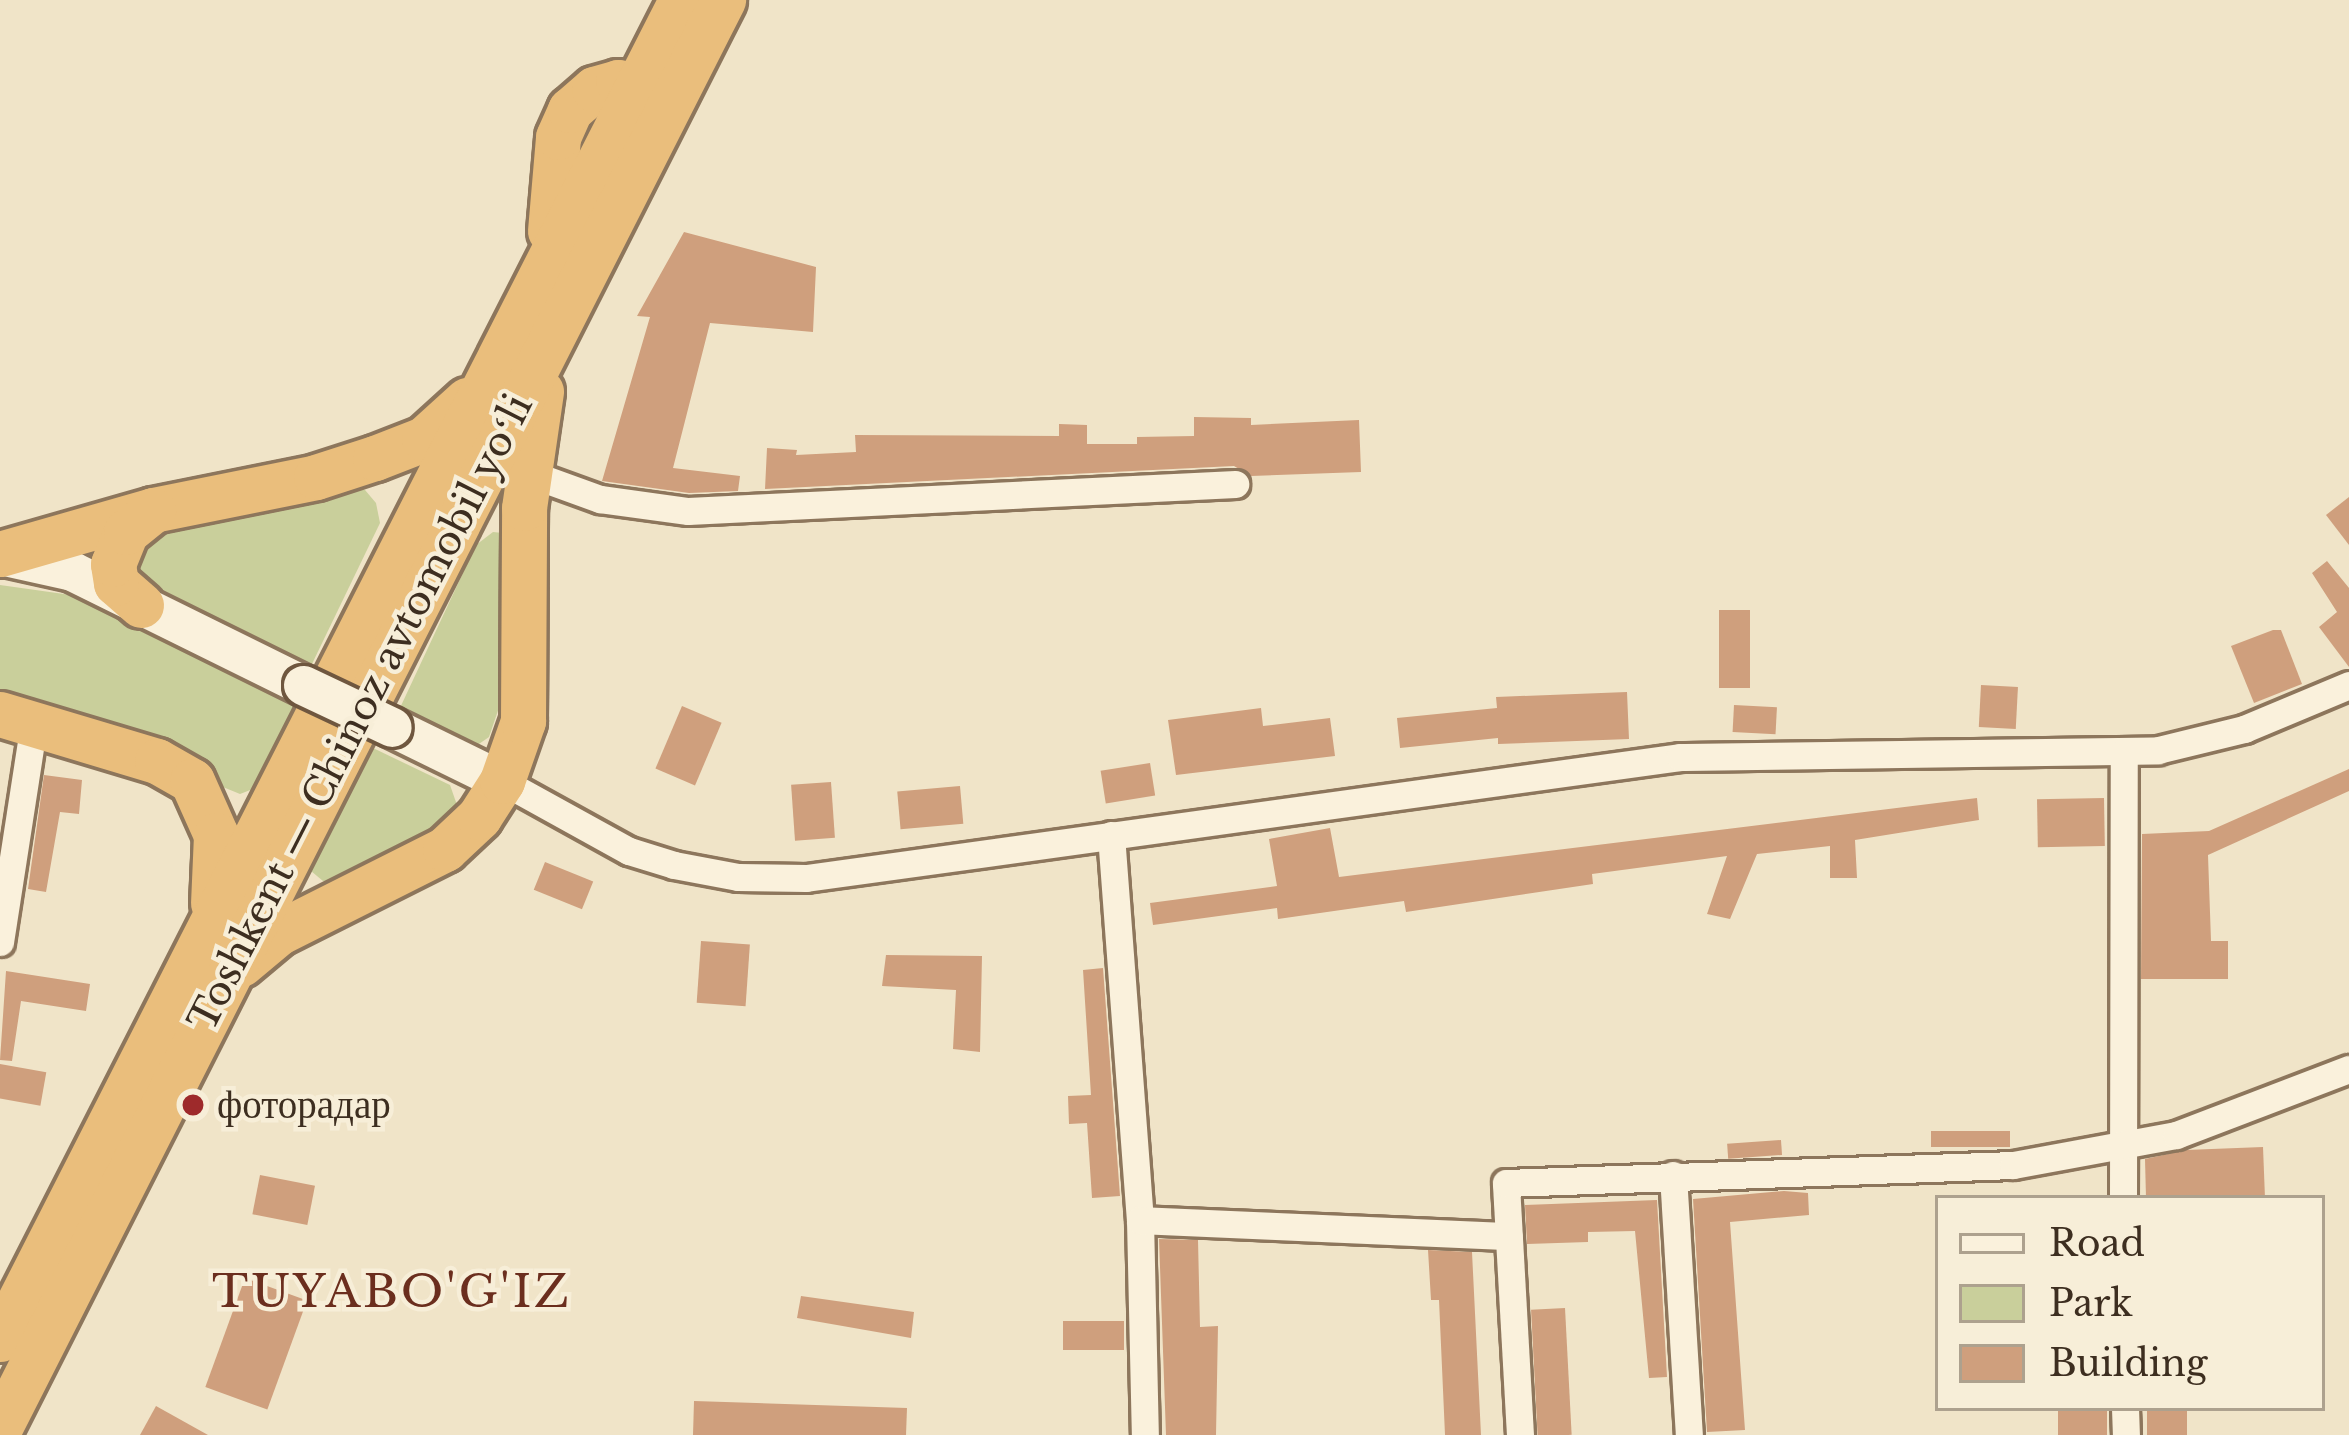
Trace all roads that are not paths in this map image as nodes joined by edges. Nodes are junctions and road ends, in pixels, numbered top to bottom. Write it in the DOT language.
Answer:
graph roads {
  1 [pos="681,0"];
  2 [pos="723,0"];
  3 [pos="651,101"];
  4 [pos="550,341"];
  5 [pos="490,376"];
  6 [pos="528,473"];
  7 [pos="1234,484"];
  8 [pos="153,510"];
  9 [pos="0,555"];
  10 [pos="141,605"];
  11 [pos="2349,685"];
  12 [pos="17,718"];
  13 [pos="2124,752"];
  14 [pos="502,781"];
  15 [pos="1111,835"];
  16 [pos="208,930"];
  17 [pos="0,942"];
  18 [pos="230,973"];
  19 [pos="2349,1070"];
  20 [pos="2122,1146"];
  21 [pos="107,1172"];
  22 [pos="1673,1175"];
  23 [pos="2123,1195"];
  24 [pos="1140,1220"];
  25 [pos="1508,1237"];
  26 [pos="0,1339"];
  27 [pos="0,1427"];
  28 [pos="1145,1435"];
  29 [pos="1520,1435"];
  30 [pos="1689,1435"];
  1 -- 3 [label="highway, Toshkent — Chinoz avtomobil yoʻli"];
  2 -- 3 [label="highway, Toshkent — Chinoz avtomobil yoʻli"];
  3 -- 4 [label="highway, Toshkent — Chinoz avtomobil yoʻli"];
  3 -- 5 [label="highway, Toshkent — Chinoz avtomobil yoʻli"];
  4 -- 6 [label="highway"];
  4 -- 18 [label="highway, Toshkent — Chinoz avtomobil yoʻli"];
  5 -- 8 [label="highway"];
  5 -- 16 [label="highway, Toshkent — Chinoz avtomobil yoʻli"];
  6 -- 7 [label="street"];
  6 -- 14 [label="highway"];
  8 -- 9 [label="highway"];
  8 -- 10 [label="highway"];
  9 -- 10 [label="main road"];
  10 -- 14 [label="main road, bridge"];
  11 -- 13 [label="street"];
  12 -- 16 [label="highway"];
  12 -- 17 [label="street"];
  13 -- 15 [label="street"];
  13 -- 20 [label="street"];
  14 -- 15 [label="street"];
  14 -- 18 [label="highway"];
  15 -- 24 [label="street"];
  16 -- 21 [label="highway, Toshkent — Chinoz avtomobil yoʻli"];
  18 -- 21 [label="highway, Toshkent — Chinoz avtomobil yoʻli"];
  19 -- 20 [label="street"];
  20 -- 22 [label="street"];
  20 -- 23 [label="street"];
  21 -- 26 [label="highway, Toshkent — Chinoz avtomobil yoʻli"];
  21 -- 27 [label="highway, Toshkent — Chinoz avtomobil yoʻli"];
  22 -- 25 [label="street"];
  22 -- 30 [label="street"];
  24 -- 25 [label="street"];
  24 -- 28 [label="street"];
  25 -- 29 [label="street"];
}
